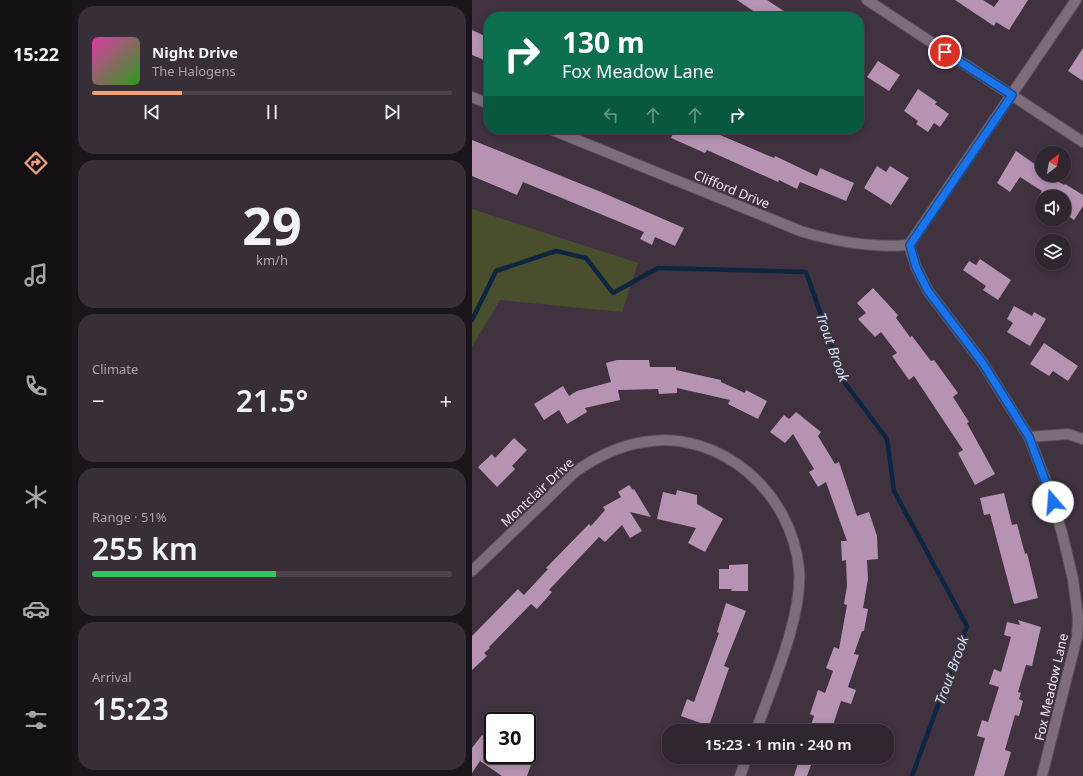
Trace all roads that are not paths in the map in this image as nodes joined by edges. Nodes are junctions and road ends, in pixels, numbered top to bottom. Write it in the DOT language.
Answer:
graph roads {
  1 [pos="867,0"];
  2 [pos="1076,0"];
  3 [pos="1012,95"];
  4 [pos="472,97"];
  5 [pos="484,102"];
  6 [pos="562,134"];
  7 [pos="1083,142"];
  8 [pos="910,245"];
  9 [pos="1029,437"];
  10 [pos="1083,439"];
  11 [pos="472,571"];
  12 [pos="758,724"];
  13 [pos="744,764"];
  14 [pos="740,776"];
  15 [pos="1042,776"];
  1 -- 3 [label="street"];
  2 -- 3 [label="street"];
  3 -- 7 [label="street"];
  3 -- 8 [label="street"];
  4 -- 5 [label="street"];
  6 -- 8 [label="street, Clifford Drive"];
  8 -- 9 [label="street, Fox Meadow Lane"];
  9 -- 10 [label="street"];
  9 -- 15 [label="street, Fox Meadow Lane"];
  11 -- 12 [label="street, Montclair Drive"];
  13 -- 14 [label="street"];
}
